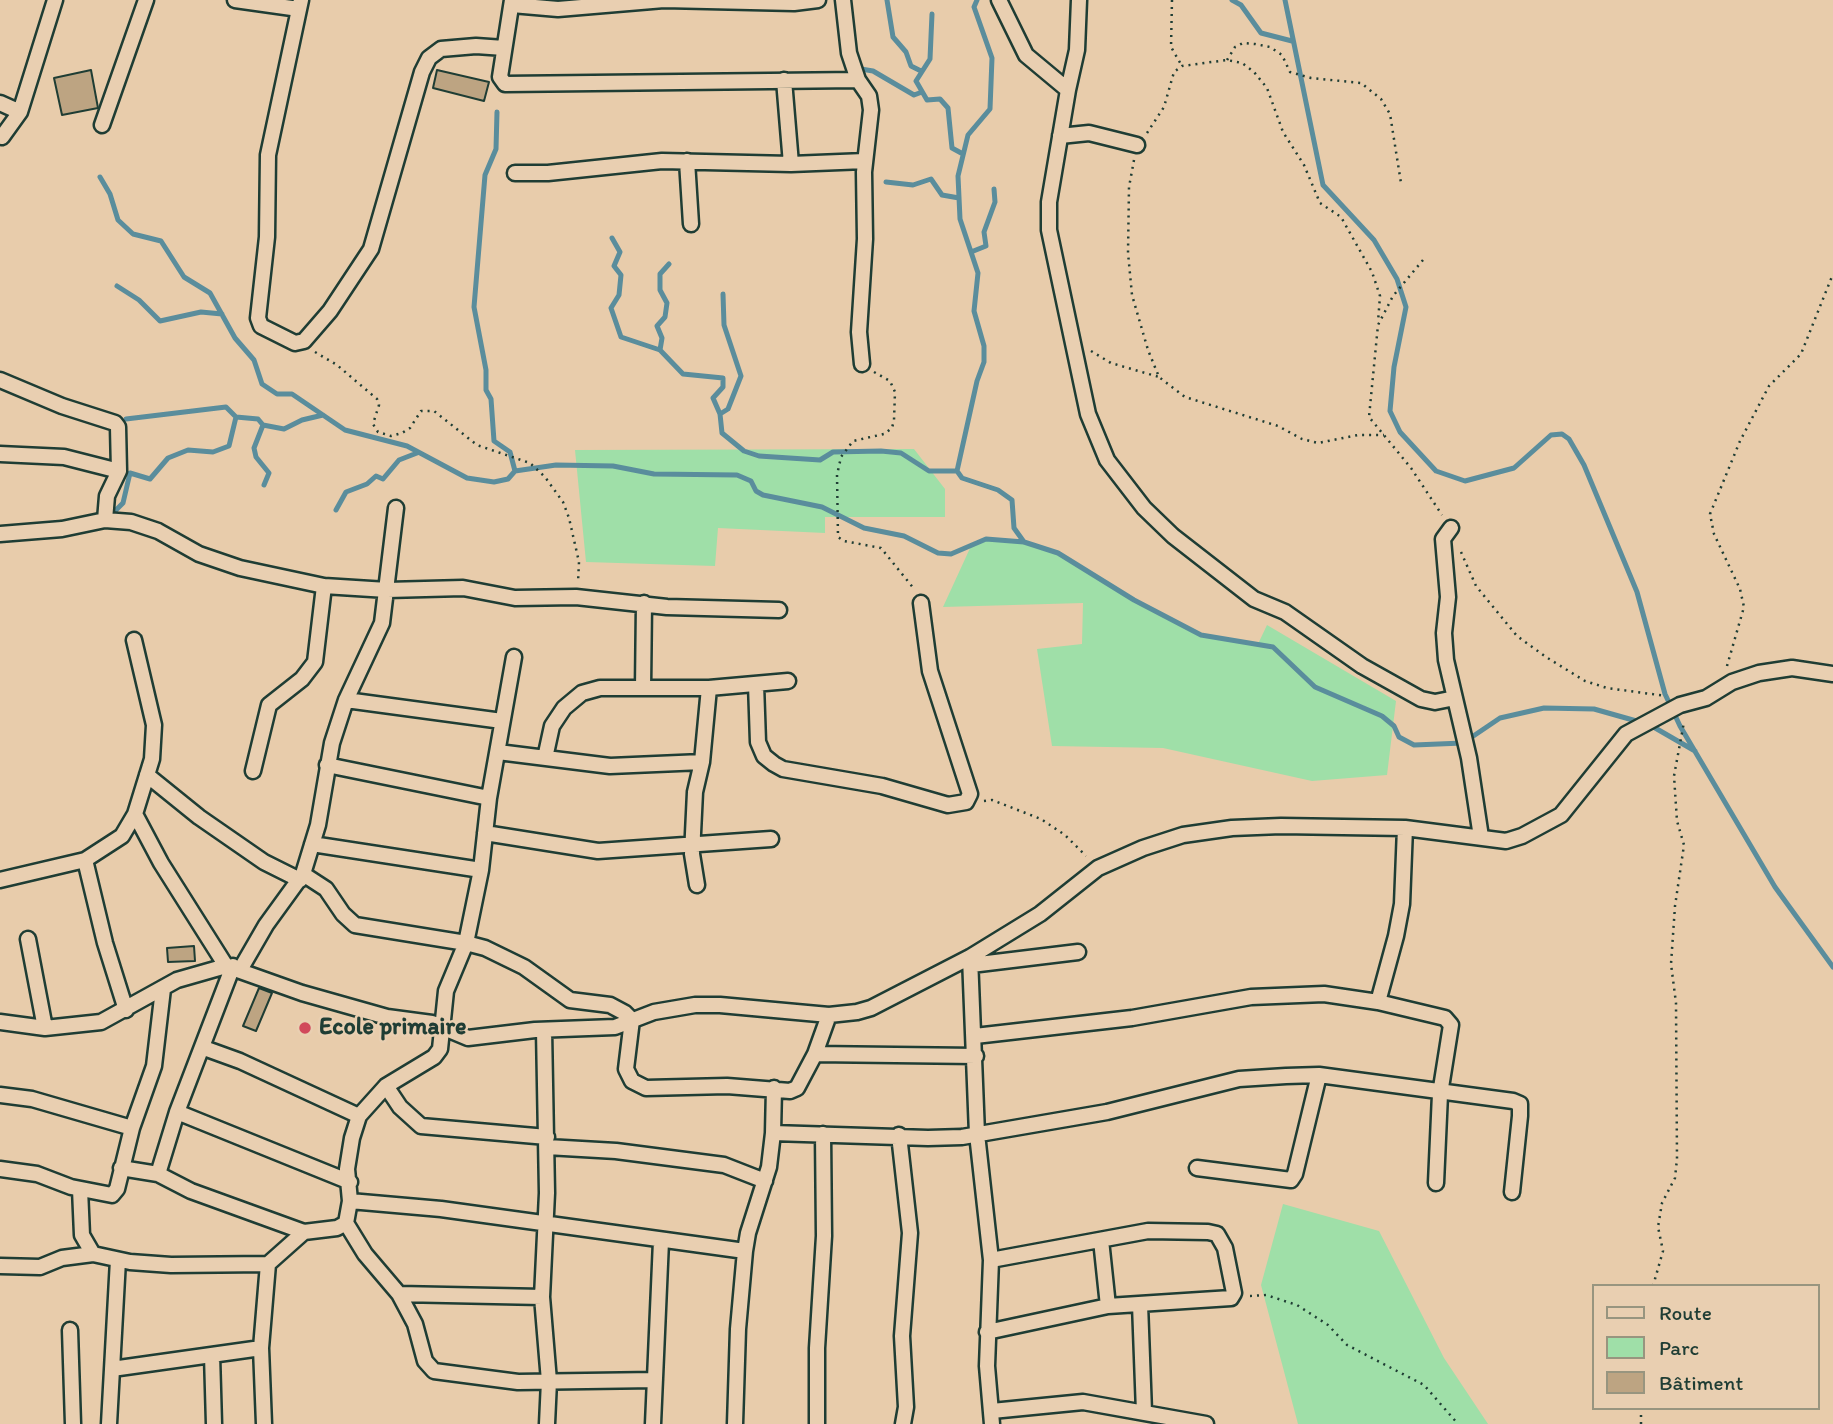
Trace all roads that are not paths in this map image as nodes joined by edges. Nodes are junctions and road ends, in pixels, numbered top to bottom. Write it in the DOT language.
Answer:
graph roads {
  1 [pos="55,0"];
  2 [pos="146,0"];
  3 [pos="235,0"];
  4 [pos="818,0"];
  5 [pos="843,0"];
  6 [pos="999,0"];
  7 [pos="1079,0"];
  8 [pos="512,3"];
  9 [pos="300,4"];
  10 [pos="504,48"];
  11 [pos="784,80"];
  12 [pos="858,80"];
  13 [pos="1068,90"];
  14 [pos="0,103"];
  15 [pos="20,112"];
  16 [pos="102,125"];
  17 [pos="1059,136"];
  18 [pos="2,137"];
  19 [pos="1137,145"];
  20 [pos="865,161"];
  21 [pos="687,162"];
  22 [pos="791,164"];
  23 [pos="515,173"];
  24 [pos="691,224"];
  25 [pos="862,364"];
  26 [pos="0,380"];
  27 [pos="0,454"];
  28 [pos="119,471"];
  29 [pos="396,508"];
  30 [pos="105,520"];
  31 [pos="1451,528"];
  32 [pos="0,534"];
  33 [pos="324,586"];
  34 [pos="387,590"];
  35 [pos="644,603"];
  36 [pos="921,603"];
  37 [pos="779,610"];
  38 [pos="134,640"];
  39 [pos="514,657"];
  40 [pos="1833,674"];
  41 [pos="788,681"];
  42 [pos="756,684"];
  43 [pos="643,688"];
  44 [pos="709,688"];
  45 [pos="1455,698"];
  46 [pos="345,700"];
  47 [pos="502,721"];
  48 [pos="498,752"];
  49 [pos="545,758"];
  50 [pos="702,762"];
  51 [pos="327,765"];
  52 [pos="253,771"];
  53 [pos="147,775"];
  54 [pos="489,798"];
  55 [pos="135,814"];
  56 [pos="1405,828"];
  57 [pos="485,833"];
  58 [pos="1481,837"];
  59 [pos="771,839"];
  60 [pos="312,844"];
  61 [pos="693,845"];
  62 [pos="85,860"];
  63 [pos="481,870"];
  64 [pos="301,877"];
  65 [pos="0,880"];
  66 [pos="697,885"];
  67 [pos="27,939"];
  68 [pos="466,943"];
  69 [pos="1078,952"];
  70 [pos="970,961"];
  71 [pos="233,967"];
  72 [pos="163,989"];
  73 [pos="1378,1002"];
  74 [pos="126,1010"];
  75 [pos="829,1015"];
  76 [pos="632,1020"];
  77 [pos="0,1022"];
  78 [pos="45,1028"];
  79 [pos="444,1029"];
  80 [pos="544,1030"];
  81 [pos="975,1036"];
  82 [pos="204,1048"];
  83 [pos="815,1054"];
  84 [pos="976,1056"];
  85 [pos="1320,1075"];
  86 [pos="386,1086"];
  87 [pos="774,1088"];
  88 [pos="1440,1094"];
  89 [pos="0,1095"];
  90 [pos="177,1112"];
  91 [pos="359,1116"];
  92 [pos="132,1128"];
  93 [pos="773,1133"];
  94 [pos="823,1134"];
  95 [pos="977,1134"];
  96 [pos="899,1135"];
  97 [pos="547,1142"];
  98 [pos="121,1168"];
  99 [pos="1197,1168"];
  100 [pos="0,1169"];
  101 [pos="158,1174"];
  102 [pos="765,1181"];
  103 [pos="350,1182"];
  104 [pos="1436,1183"];
  105 [pos="79,1189"];
  106 [pos="1512,1192"];
  107 [pos="351,1201"];
  108 [pos="345,1223"];
  109 [pos="545,1224"];
  110 [pos="304,1232"];
  111 [pos="1101,1240"];
  112 [pos="661,1241"];
  113 [pos="745,1251"];
  114 [pos="93,1254"];
  115 [pos="118,1260"];
  116 [pos="990,1260"];
  117 [pos="268,1264"];
  118 [pos="0,1266"];
  119 [pos="399,1294"];
  120 [pos="542,1297"];
  121 [pos="1140,1304"];
  122 [pos="1108,1306"];
  123 [pos="71,1330"];
  124 [pos="987,1332"];
  125 [pos="261,1348"];
  126 [pos="212,1355"];
  127 [pos="112,1369"];
  128 [pos="655,1380"];
  129 [pos="549,1381"];
  130 [pos="1144,1412"];
  131 [pos="992,1418"];
  132 [pos="73,1424"];
  133 [pos="109,1424"];
  134 [pos="214,1424"];
  135 [pos="264,1424"];
  136 [pos="547,1424"];
  137 [pos="653,1424"];
  138 [pos="735,1424"];
  139 [pos="817,1424"];
  140 [pos="903,1424"];
  141 [pos="1206,1424"];
  1 -- 15 [label="street"];
  2 -- 16 [label="street"];
  3 -- 9 [label="street"];
  4 -- 8 [label="street"];
  5 -- 12 [label="street"];
  6 -- 13 [label="street"];
  7 -- 13 [label="street"];
  8 -- 10 [label="street"];
  9 -- 10 [label="street"];
  10 -- 11 [label="street"];
  11 -- 12 [label="street"];
  11 -- 22 [label="street"];
  12 -- 20 [label="street"];
  13 -- 17 [label="street"];
  14 -- 15 [label="street"];
  15 -- 18 [label="street"];
  17 -- 19 [label="street"];
  17 -- 45 [label="street"];
  20 -- 22 [label="street"];
  20 -- 25 [label="street"];
  21 -- 22 [label="street"];
  21 -- 23 [label="street"];
  21 -- 24 [label="street"];
  26 -- 28 [label="street"];
  27 -- 28 [label="street"];
  28 -- 30 [label="street"];
  29 -- 34 [label="street"];
  30 -- 32 [label="street"];
  30 -- 33 [label="street"];
  31 -- 45 [label="street"];
  33 -- 34 [label="street"];
  33 -- 52 [label="street"];
  34 -- 35 [label="street"];
  34 -- 46 [label="street"];
  35 -- 37 [label="street"];
  35 -- 43 [label="street"];
  36 -- 42 [label="street"];
  38 -- 53 [label="street"];
  39 -- 47 [label="street"];
  40 -- 58 [label="street"];
  41 -- 42 [label="street"];
  42 -- 44 [label="street"];
  43 -- 44 [label="street"];
  43 -- 49 [label="street"];
  44 -- 50 [label="street"];
  45 -- 58 [label="street"];
  46 -- 47 [label="street"];
  46 -- 51 [label="street"];
  47 -- 48 [label="street"];
  48 -- 49 [label="street"];
  48 -- 54 [label="street"];
  49 -- 50 [label="street"];
  50 -- 61 [label="street"];
  51 -- 54 [label="street"];
  51 -- 60 [label="street"];
  53 -- 55 [label="street"];
  53 -- 64 [label="street"];
  54 -- 57 [label="street"];
  55 -- 62 [label="street"];
  55 -- 71 [label="street"];
  56 -- 58 [label="street"];
  56 -- 70 [label="street"];
  56 -- 73 [label="street"];
  57 -- 61 [label="street"];
  57 -- 63 [label="street"];
  59 -- 61 [label="street"];
  60 -- 63 [label="street"];
  60 -- 64 [label="street"];
  61 -- 66 [label="street"];
  62 -- 65 [label="street"];
  62 -- 74 [label="street"];
  63 -- 68 [label="street"];
  64 -- 68 [label="street"];
  64 -- 71 [label="street"];
  67 -- 78 [label="street"];
  68 -- 76 [label="street"];
  68 -- 79 [label="street"];
  69 -- 70 [label="street"];
  70 -- 75 [label="street"];
  70 -- 81 [label="street"];
  71 -- 72 [label="street"];
  71 -- 79 [label="street"];
  71 -- 82 [label="street"];
  72 -- 74 [label="street"];
  72 -- 92 [label="street"];
  73 -- 81 [label="street"];
  73 -- 88 [label="street"];
  74 -- 78 [label="street"];
  75 -- 76 [label="street"];
  75 -- 83 [label="street"];
  76 -- 80 [label="street"];
  76 -- 87 [label="street"];
  77 -- 78 [label="street"];
  79 -- 80 [label="street"];
  79 -- 86 [label="street"];
  80 -- 97 [label="street"];
  81 -- 84 [label="street"];
  82 -- 90 [label="street"];
  82 -- 91 [label="street"];
  83 -- 84 [label="street"];
  83 -- 87 [label="street"];
  84 -- 95 [label="street"];
  85 -- 88 [label="street"];
  85 -- 95 [label="street"];
  85 -- 99 [label="street"];
  86 -- 91 [label="street"];
  86 -- 97 [label="street"];
  87 -- 93 [label="street"];
  88 -- 104 [label="street"];
  88 -- 106 [label="street"];
  89 -- 92 [label="street"];
  90 -- 101 [label="street"];
  90 -- 103 [label="street"];
  91 -- 103 [label="street"];
  92 -- 98 [label="street"];
  93 -- 94 [label="street"];
  93 -- 102 [label="street"];
  94 -- 96 [label="street"];
  94 -- 139 [label="street"];
  95 -- 96 [label="street"];
  95 -- 116 [label="street"];
  96 -- 140 [label="street"];
  97 -- 102 [label="street"];
  97 -- 109 [label="street"];
  98 -- 101 [label="street"];
  98 -- 105 [label="street"];
  100 -- 105 [label="street"];
  101 -- 110 [label="street"];
  102 -- 113 [label="street"];
  103 -- 107 [label="street"];
  105 -- 114 [label="street"];
  107 -- 108 [label="street"];
  107 -- 109 [label="street"];
  108 -- 110 [label="street"];
  108 -- 119 [label="street"];
  109 -- 112 [label="street"];
  109 -- 120 [label="street"];
  110 -- 117 [label="street"];
  111 -- 116 [label="street"];
  111 -- 121 [label="street"];
  111 -- 122 [label="street"];
  112 -- 113 [label="street"];
  112 -- 128 [label="street"];
  113 -- 138 [label="street"];
  114 -- 115 [label="street"];
  114 -- 118 [label="street"];
  115 -- 117 [label="street"];
  115 -- 127 [label="street"];
  116 -- 124 [label="street"];
  117 -- 125 [label="street"];
  119 -- 120 [label="street"];
  119 -- 129 [label="street"];
  120 -- 129 [label="street"];
  121 -- 122 [label="street"];
  121 -- 130 [label="street"];
  122 -- 124 [label="street"];
  123 -- 132 [label="street"];
  124 -- 131 [label="street"];
  125 -- 126 [label="street"];
  125 -- 135 [label="street"];
  126 -- 127 [label="street"];
  126 -- 134 [label="street"];
  127 -- 133 [label="street"];
  128 -- 129 [label="street"];
  128 -- 137 [label="street"];
  129 -- 136 [label="street"];
  130 -- 131 [label="street"];
  130 -- 141 [label="street"];
}
